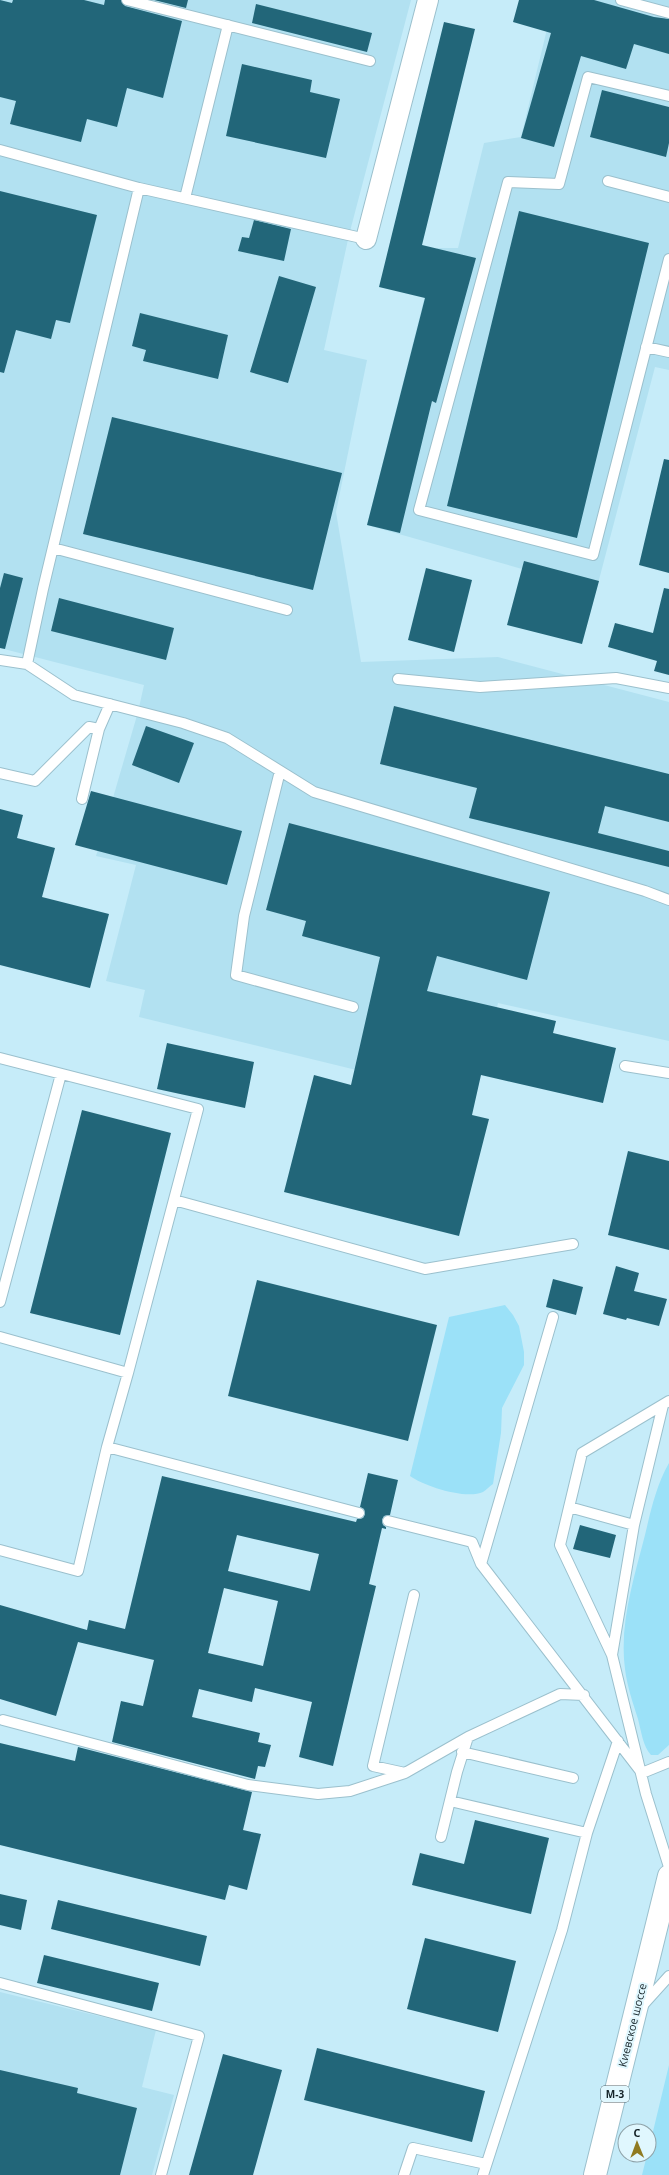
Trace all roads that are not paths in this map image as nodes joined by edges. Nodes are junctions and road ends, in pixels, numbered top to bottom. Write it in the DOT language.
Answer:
graph roads {
  1 [pos="127,0"];
  2 [pos="428,0"];
  3 [pos="621,0"];
  4 [pos="669,13"];
  5 [pos="228,25"];
  6 [pos="370,61"];
  7 [pos="669,96"];
  8 [pos="0,150"];
  9 [pos="608,181"];
  10 [pos="139,188"];
  11 [pos="669,197"];
  12 [pos="185,198"];
  13 [pos="366,239"];
  14 [pos="669,259"];
  15 [pos="646,347"];
  16 [pos="669,352"];
  17 [pos="53,548"];
  18 [pos="287,610"];
  19 [pos="0,660"];
  20 [pos="27,664"];
  21 [pos="398,679"];
  22 [pos="669,688"];
  23 [pos="110,704"];
  24 [pos="99,729"];
  25 [pos="280,771"];
  26 [pos="0,773"];
  27 [pos="82,799"];
  28 [pos="669,900"];
  29 [pos="353,1007"];
  30 [pos="0,1058"];
  31 [pos="625,1066"];
  32 [pos="669,1073"];
  33 [pos="61,1074"];
  34 [pos="174,1200"];
  35 [pos="574,1244"];
  36 [pos="0,1302"];
  37 [pos="553,1317"];
  38 [pos="0,1337"];
  39 [pos="128,1373"];
  40 [pos="666,1403"];
  41 [pos="107,1447"];
  42 [pos="569,1508"];
  43 [pos="359,1512"];
  44 [pos="388,1521"];
  45 [pos="634,1525"];
  46 [pos="0,1550"];
  47 [pos="481,1564"];
  48 [pos="414,1595"];
  49 [pos="612,1655"];
  50 [pos="584,1695"];
  51 [pos="3,1720"];
  52 [pos="468,1737"];
  53 [pos="618,1741"];
  54 [pos="462,1752"];
  55 [pos="669,1762"];
  56 [pos="405,1773"];
  57 [pos="642,1773"];
  58 [pos="573,1778"];
  59 [pos="450,1801"];
  60 [pos="587,1833"];
  61 [pos="441,1837"];
  62 [pos="669,1867"];
  63 [pos="669,1876"];
  64 [pos="669,1976"];
  65 [pos="0,1983"];
  66 [pos="635,2014"];
  67 [pos="486,2164"];
  68 [pos="161,2175"];
  69 [pos="404,2175"];
  70 [pos="483,2175"];
  71 [pos="595,2175"];
  1 -- 5 [label="lane"];
  2 -- 13 [label="street"];
  3 -- 4 [label="lane"];
  5 -- 6 [label="lane"];
  5 -- 12 [label="lane"];
  7 -- 15 [label="lane"];
  8 -- 10 [label="lane"];
  9 -- 11 [label="lane"];
  10 -- 12 [label="lane"];
  10 -- 17 [label="lane"];
  12 -- 13 [label="lane"];
  14 -- 15 [label="lane"];
  15 -- 16 [label="lane"];
  17 -- 18 [label="lane"];
  17 -- 20 [label="lane"];
  19 -- 20 [label="lane"];
  20 -- 23 [label="lane"];
  21 -- 22 [label="lane"];
  23 -- 24 [label="lane"];
  23 -- 25 [label="lane"];
  24 -- 26 [label="lane"];
  24 -- 27 [label="lane"];
  25 -- 28 [label="lane"];
  25 -- 29 [label="lane"];
  30 -- 33 [label="lane"];
  31 -- 32 [label="lane"];
  33 -- 34 [label="lane"];
  33 -- 36 [label="lane"];
  34 -- 35 [label="lane"];
  34 -- 39 [label="lane"];
  37 -- 47 [label="lane"];
  38 -- 39 [label="lane"];
  39 -- 41 [label="lane"];
  40 -- 42 [label="lane"];
  40 -- 45 [label="lane"];
  41 -- 43 [label="lane"];
  41 -- 46 [label="lane"];
  42 -- 45 [label="lane"];
  42 -- 49 [label="lane"];
  44 -- 47 [label="lane"];
  45 -- 49 [label="lane"];
  47 -- 50 [label="lane"];
  48 -- 56 [label="lane"];
  49 -- 57 [label="lane"];
  50 -- 52 [label="lane"];
  50 -- 53 [label="lane"];
  51 -- 56 [label="lane"];
  52 -- 54 [label="lane"];
  52 -- 56 [label="lane"];
  53 -- 57 [label="lane"];
  53 -- 60 [label="lane"];
  54 -- 58 [label="lane"];
  54 -- 59 [label="lane"];
  55 -- 57 [label="lane"];
  57 -- 62 [label="lane"];
  59 -- 60 [label="lane"];
  59 -- 61 [label="lane"];
  60 -- 67 [label="lane"];
  63 -- 66 [label="highway, Киевское шоссе / М-3"];
  64 -- 66 [label="lane"];
  65 -- 68 [label="lane"];
  66 -- 71 [label="highway, Киевское шоссе / М-3"];
  67 -- 69 [label="lane"];
  67 -- 70 [label="lane"];
}
